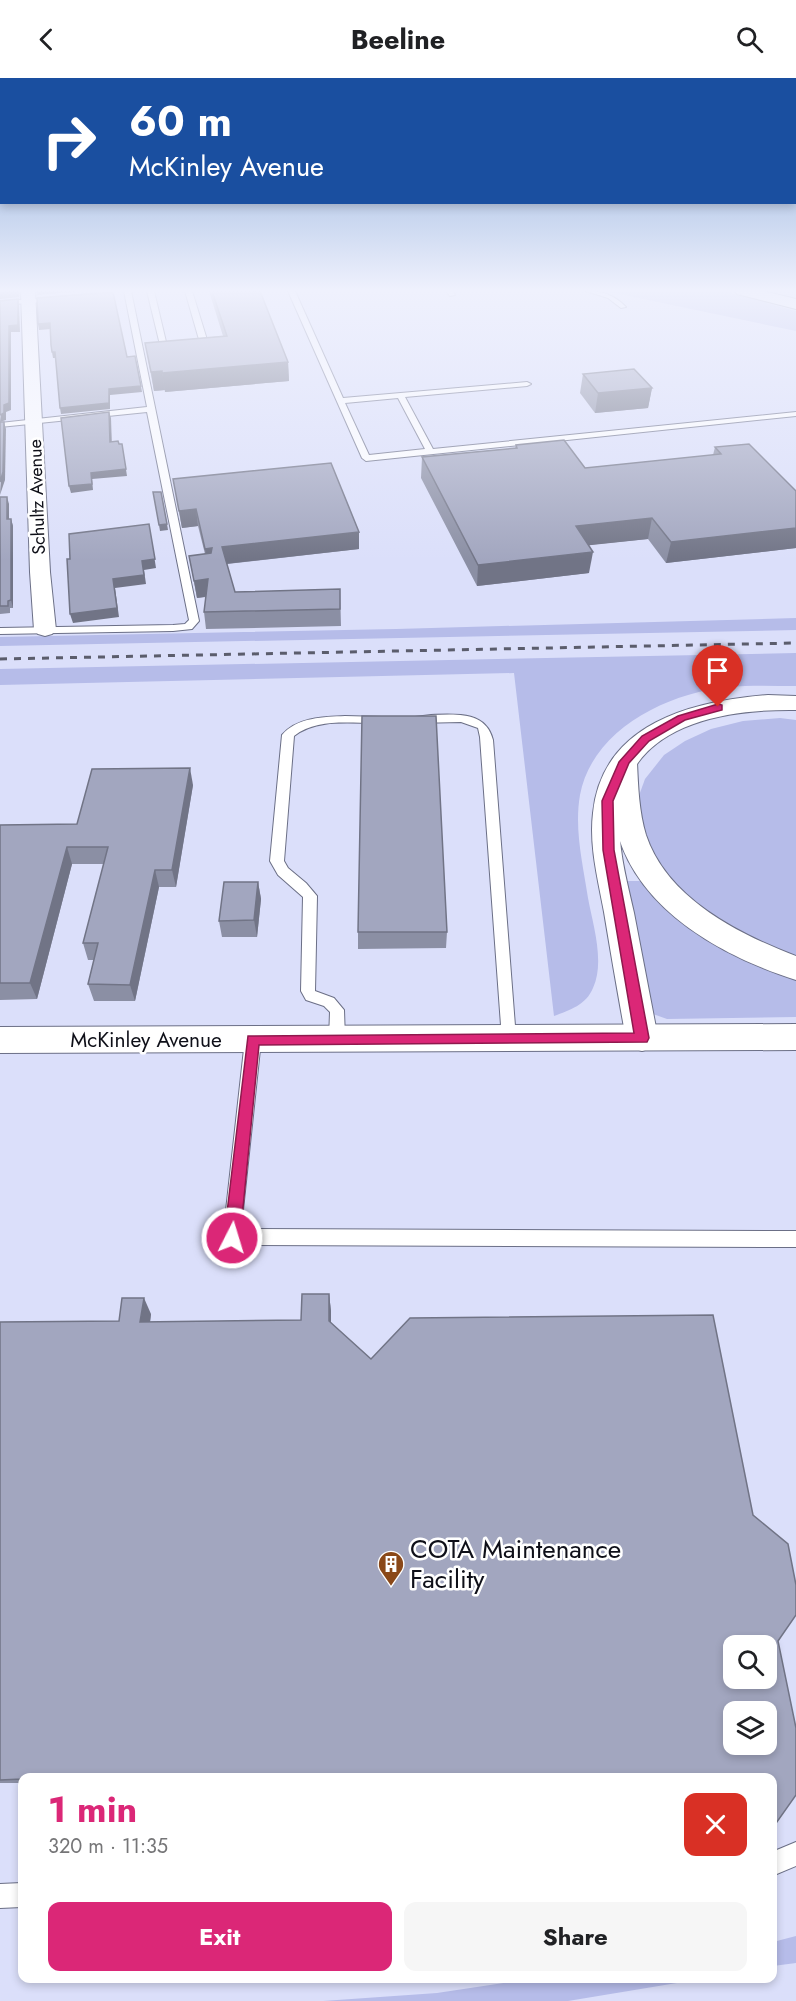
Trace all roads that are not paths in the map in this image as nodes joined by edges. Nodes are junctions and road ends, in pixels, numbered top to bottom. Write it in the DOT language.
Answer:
graph roads {
  1 [pos="32,381"];
  2 [pos="145,381"];
  3 [pos="331,381"];
  4 [pos="527,384"];
  5 [pos="400,395"];
  6 [pos="340,401"];
  7 [pos="152,410"];
  8 [pos="796,414"];
  9 [pos="34,422"];
  10 [pos="0,425"];
  11 [pos="431,452"];
  12 [pos="45,630"];
  13 [pos="0,631"];
  14 [pos="796,704"];
  15 [pos="624,762"];
  16 [pos="796,968"];
  17 [pos="796,1037"];
  18 [pos="642,1038"];
  19 [pos="509,1039"];
  20 [pos="0,1040"];
  21 [pos="253,1040"];
  22 [pos="337,1040"];
  23 [pos="796,1239"];
  24 [pos="796,1854"];
  25 [pos="777,1862"];
  26 [pos="18,1895"];
  27 [pos="0,1896"];
  1 -- 9 [label="street, Schultz Avenue"];
  2 -- 7 [label="lane"];
  3 -- 6 [label="lane"];
  4 -- 5 [label="lane"];
  5 -- 6 [label="lane"];
  5 -- 11 [label="lane"];
  6 -- 11 [label="lane"];
  7 -- 9 [label="lane"];
  7 -- 12 [label="lane"];
  8 -- 11 [label="lane"];
  9 -- 10 [label="lane"];
  9 -- 12 [label="street, Schultz Avenue"];
  12 -- 13 [label="lane"];
  14 -- 15 [label="main road"];
  15 -- 16 [label="main road"];
  15 -- 18 [label="main road"];
  17 -- 18 [label="main road, McKinley Avenue"];
  18 -- 19 [label="main road, McKinley Avenue"];
  19 -- 22 [label="main road, McKinley Avenue"];
  19 -- 22 [label="lane"];
  20 -- 21 [label="main road, McKinley Avenue"];
  21 -- 22 [label="main road, McKinley Avenue"];
  21 -- 23 [label="lane"];
  24 -- 25 [label="lane"];
  26 -- 27 [label="lane"];
}
